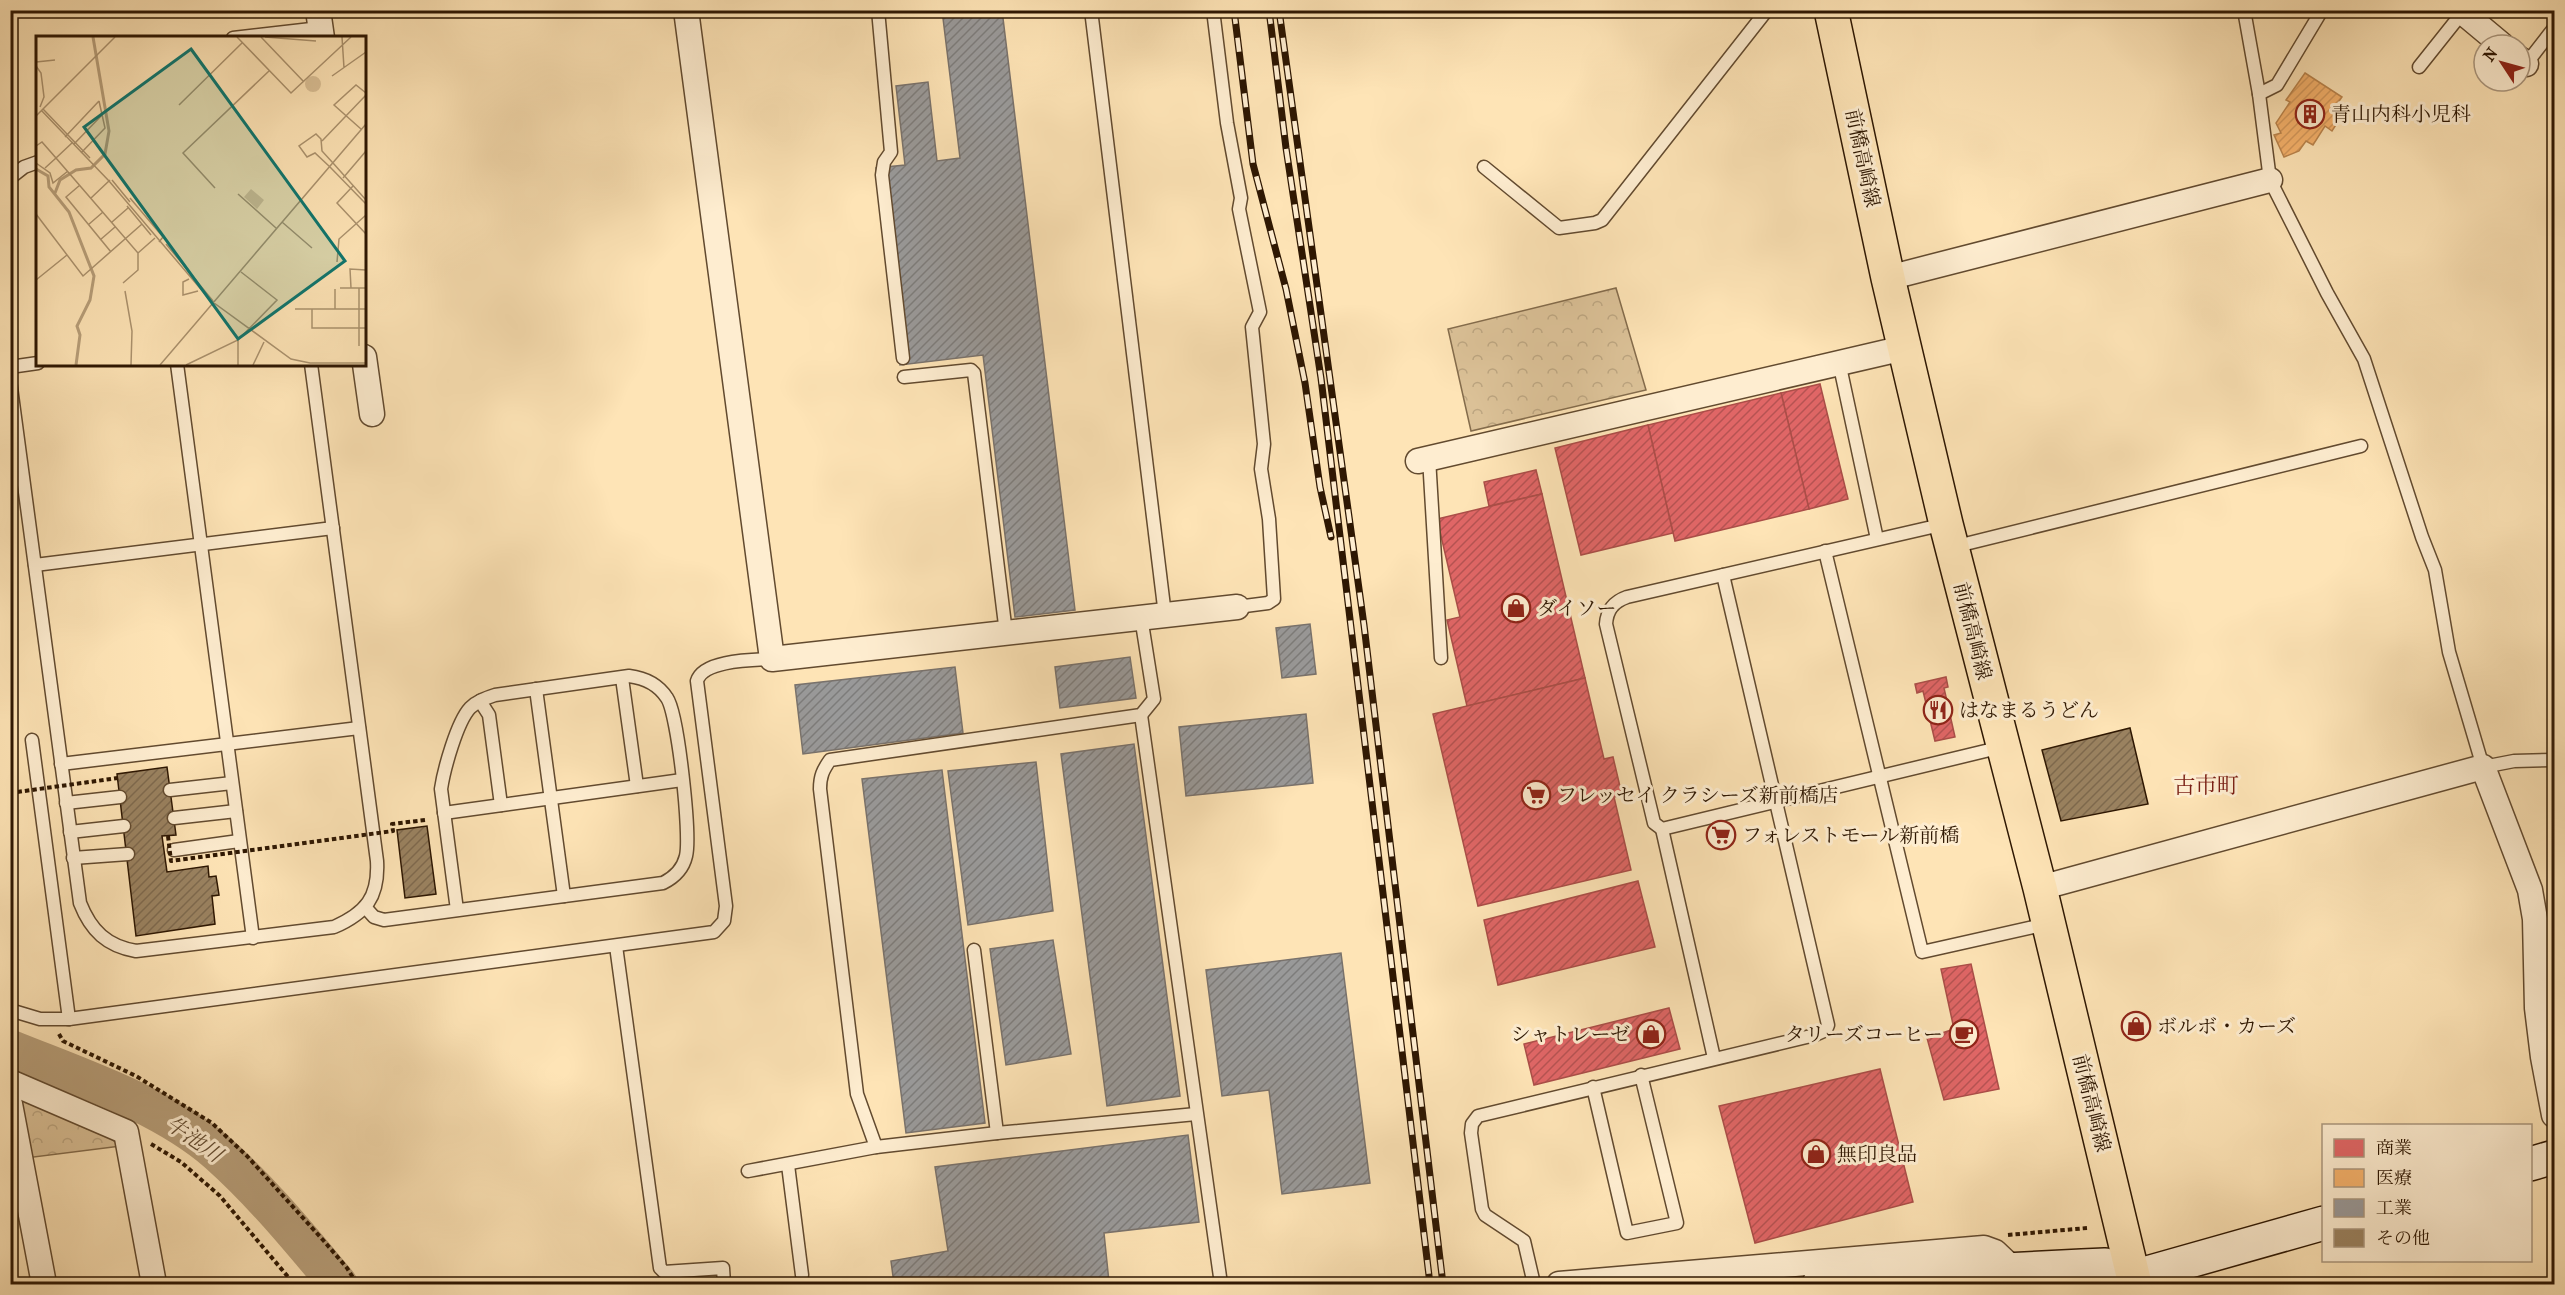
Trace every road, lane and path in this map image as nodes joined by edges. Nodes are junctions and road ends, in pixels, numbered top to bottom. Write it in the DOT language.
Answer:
graph roads {
  1 [pos="686,10"];
  2 [pos="878,10"];
  3 [pos="1091,10"];
  4 [pos="1213,10"];
  5 [pos="1767,10"];
  6 [pos="1831,10"];
  7 [pos="2244,10"];
  8 [pos="2322,10"];
  9 [pos="2461,12"];
  10 [pos="320,25"];
  11 [pos="2554,28"];
  12 [pos="2487,33"];
  13 [pos="246,36"];
  14 [pos="2532,52"];
  15 [pos="2419,67"];
  16 [pos="2259,93"];
  17 [pos="36,163"];
  18 [pos="1484,167"];
  19 [pos="10,178"];
  20 [pos="2270,180"];
  21 [pos="1888,278"];
  22 [pos="1904,348"];
  23 [pos="903,358"];
  24 [pos="1839,362"];
  25 [pos="36,363"];
  26 [pos="177,366"];
  27 [pos="311,366"];
  28 [pos="365,366"];
  29 [pos="10,367"];
  30 [pos="904,377"];
  31 [pos="10,380"];
  32 [pos="372,414"];
  33 [pos="2361,446"];
  34 [pos="1424,460"];
  35 [pos="333,528"];
  36 [pos="1949,536"];
  37 [pos="1877,539"];
  38 [pos="201,544"];
  39 [pos="1825,551"];
  40 [pos="35,565"];
  41 [pos="1723,575"];
  42 [pos="1237,607"];
  43 [pos="1165,615"];
  44 [pos="1141,617"];
  45 [pos="1006,633"];
  46 [pos="1441,658"];
  47 [pos="772,659"];
  48 [pos="622,678"];
  49 [pos="536,689"];
  50 [pos="480,700"];
  51 [pos="1141,715"];
  52 [pos="359,728"];
  53 [pos="32,740"];
  54 [pos="227,744"];
  55 [pos="2003,747"];
  56 [pos="2554,760"];
  57 [pos="61,764"];
  58 [pos="2483,767"];
  59 [pos="118,778"];
  60 [pos="1879,778"];
  61 [pos="682,780"];
  62 [pos="232,783"];
  63 [pos="637,786"];
  64 [pos="170,790"];
  65 [pos="10,793"];
  66 [pos="120,797"];
  67 [pos="550,798"];
  68 [pos="1776,802"];
  69 [pos="66,803"];
  70 [pos="501,805"];
  71 [pos="236,811"];
  72 [pos="444,813"];
  73 [pos="174,818"];
  74 [pos="425,820"];
  75 [pos="124,826"];
  76 [pos="1662,829"];
  77 [pos="70,832"];
  78 [pos="168,836"];
  79 [pos="239,841"];
  80 [pos="174,850"];
  81 [pos="128,854"];
  82 [pos="73,858"];
  83 [pos="2040,888"];
  84 [pos="564,896"];
  85 [pos="365,907"];
  86 [pos="457,910"];
  87 [pos="2049,923"];
  88 [pos="253,938"];
  89 [pos="616,946"];
  90 [pos="974,950"];
  91 [pos="10,1010"];
  92 [pos="69,1019"];
  93 [pos="51,1021"];
  94 [pos="1714,1058"];
  95 [pos="1641,1075"];
  96 [pos="10,1082"];
  97 [pos="1593,1087"];
  98 [pos="10,1104"];
  99 [pos="1196,1114"];
  100 [pos="2554,1115"];
  101 [pos="126,1132"];
  102 [pos="997,1133"];
  103 [pos="876,1147"];
  104 [pos="2554,1157"];
  105 [pos="2532,1163"];
  106 [pos="788,1165"];
  107 [pos="748,1171"];
  108 [pos="2322,1224"];
  109 [pos="2000,1270"];
  110 [pos="802,1275"];
  111 [pos="1401,1282"];
  112 [pos="2126,1282"];
  113 [pos="44,1284"];
  114 [pos="154,1284"];
  115 [pos="294,1284"];
  116 [pos="357,1284"];
  117 [pos="724,1284"];
  118 [pos="1221,1284"];
  119 [pos="1372,1284"];
  120 [pos="1534,1284"];
  121 [pos="1559,1284"];
  122 [pos="1819,1284"];
  1 -- 47 [label="street"];
  2 -- 23 [label="lane"];
  3 -- 43 [label="lane"];
  4 -- 42 [label="lane"];
  5 -- 18 [label="lane"];
  6 -- 21 [label="main road, 前橋高崎線"];
  7 -- 16 [label="lane"];
  8 -- 16 [label="lane"];
  9 -- 12 [label="street"];
  9 -- 15 [label="lane"];
  10 -- 13 [label="lane"];
  11 -- 14 [label="lane"];
  16 -- 20 [label="lane"];
  17 -- 19 [label="lane"];
  20 -- 21 [label="street"];
  20 -- 58 [label="lane"];
  21 -- 22 [label="main road, 前橋高崎線"];
  22 -- 24 [label="street"];
  22 -- 36 [label="main road, 前橋高崎線"];
  24 -- 34 [label="street"];
  24 -- 37 [label="lane"];
  25 -- 29 [label="lane"];
  26 -- 38 [label="lane"];
  27 -- 35 [label="lane"];
  28 -- 32 [label="street"];
  30 -- 45 [label="lane"];
  31 -- 40 [label="lane"];
  33 -- 36 [label="lane"];
  34 -- 46 [label="lane"];
  35 -- 38 [label="lane"];
  35 -- 52 [label="lane"];
  36 -- 37 [label="lane"];
  36 -- 55 [label="main road, 前橋高崎線"];
  37 -- 39 [label="lane"];
  38 -- 40 [label="lane"];
  38 -- 54 [label="lane"];
  39 -- 41 [label="lane"];
  39 -- 60 [label="lane"];
  40 -- 57 [label="lane"];
  41 -- 68 [label="lane"];
  41 -- 76 [label="lane"];
  42 -- 43 [label="street"];
  43 -- 44 [label="street"];
  44 -- 45 [label="street"];
  44 -- 51 [label="lane"];
  45 -- 47 [label="street"];
  47 -- 89 [label="lane"];
  48 -- 49 [label="lane"];
  48 -- 61 [label="lane"];
  48 -- 63 [label="lane"];
  49 -- 50 [label="lane"];
  49 -- 67 [label="lane"];
  50 -- 70 [label="lane"];
  50 -- 72 [label="lane"];
  51 -- 99 [label="lane"];
  51 -- 103 [label="lane"];
  52 -- 54 [label="lane"];
  52 -- 85 [label="lane"];
  53 -- 92 [label="lane"];
  54 -- 57 [label="lane"];
  54 -- 62 [label="lane"];
  55 -- 60 [label="lane"];
  55 -- 83 [label="main road, 前橋高崎線"];
  56 -- 58 [label="lane"];
  57 -- 69 [label="lane"];
  58 -- 83 [label="street"];
  58 -- 100 [label="street"];
  59 -- 65 [label="path, bridge"];
  60 -- 68 [label="lane"];
  60 -- 87 [label="lane"];
  61 -- 63 [label="lane"];
  61 -- 84 [label="lane"];
  62 -- 64 [label="lane"];
  62 -- 71 [label="lane"];
  63 -- 67 [label="lane"];
  66 -- 69 [label="lane"];
  67 -- 70 [label="lane"];
  67 -- 84 [label="lane"];
  68 -- 76 [label="lane"];
  68 -- 94 [label="lane"];
  69 -- 77 [label="lane"];
  70 -- 72 [label="lane"];
  71 -- 73 [label="lane"];
  71 -- 79 [label="lane"];
  72 -- 86 [label="lane"];
  74 -- 78 [label="path, bridge"];
  75 -- 77 [label="lane"];
  76 -- 94 [label="lane"];
  77 -- 82 [label="lane"];
  79 -- 80 [label="lane"];
  79 -- 88 [label="lane"];
  81 -- 82 [label="lane"];
  82 -- 88 [label="lane"];
  83 -- 87 [label="main road, 前橋高崎線"];
  84 -- 86 [label="lane"];
  85 -- 86 [label="lane"];
  85 -- 88 [label="lane"];
  87 -- 112 [label="main road, 前橋高崎線"];
  89 -- 92 [label="lane"];
  89 -- 117 [label="lane"];
  90 -- 102 [label="lane"];
  91 -- 93 [label="lane"];
  92 -- 93 [label="lane"];
  93 -- 116 [label="path"];
  94 -- 95 [label="lane"];
  95 -- 97 [label="lane"];
  95 -- 97 [label="lane"];
  96 -- 101 [label="street"];
  97 -- 120 [label="lane"];
  98 -- 113 [label="street"];
  99 -- 102 [label="lane"];
  99 -- 118 [label="lane"];
  101 -- 114 [label="street"];
  101 -- 115 [label="path"];
  102 -- 103 [label="lane"];
  103 -- 106 [label="lane"];
  104 -- 105 [label="street"];
  106 -- 107 [label="lane"];
  106 -- 110 [label="lane"];
  108 -- 112 [label="street"];
  109 -- 112 [label="street"];
  109 -- 121 [label="street"];
  109 -- 122 [label="street"];
  111 -- 119 [label="path"];
}
